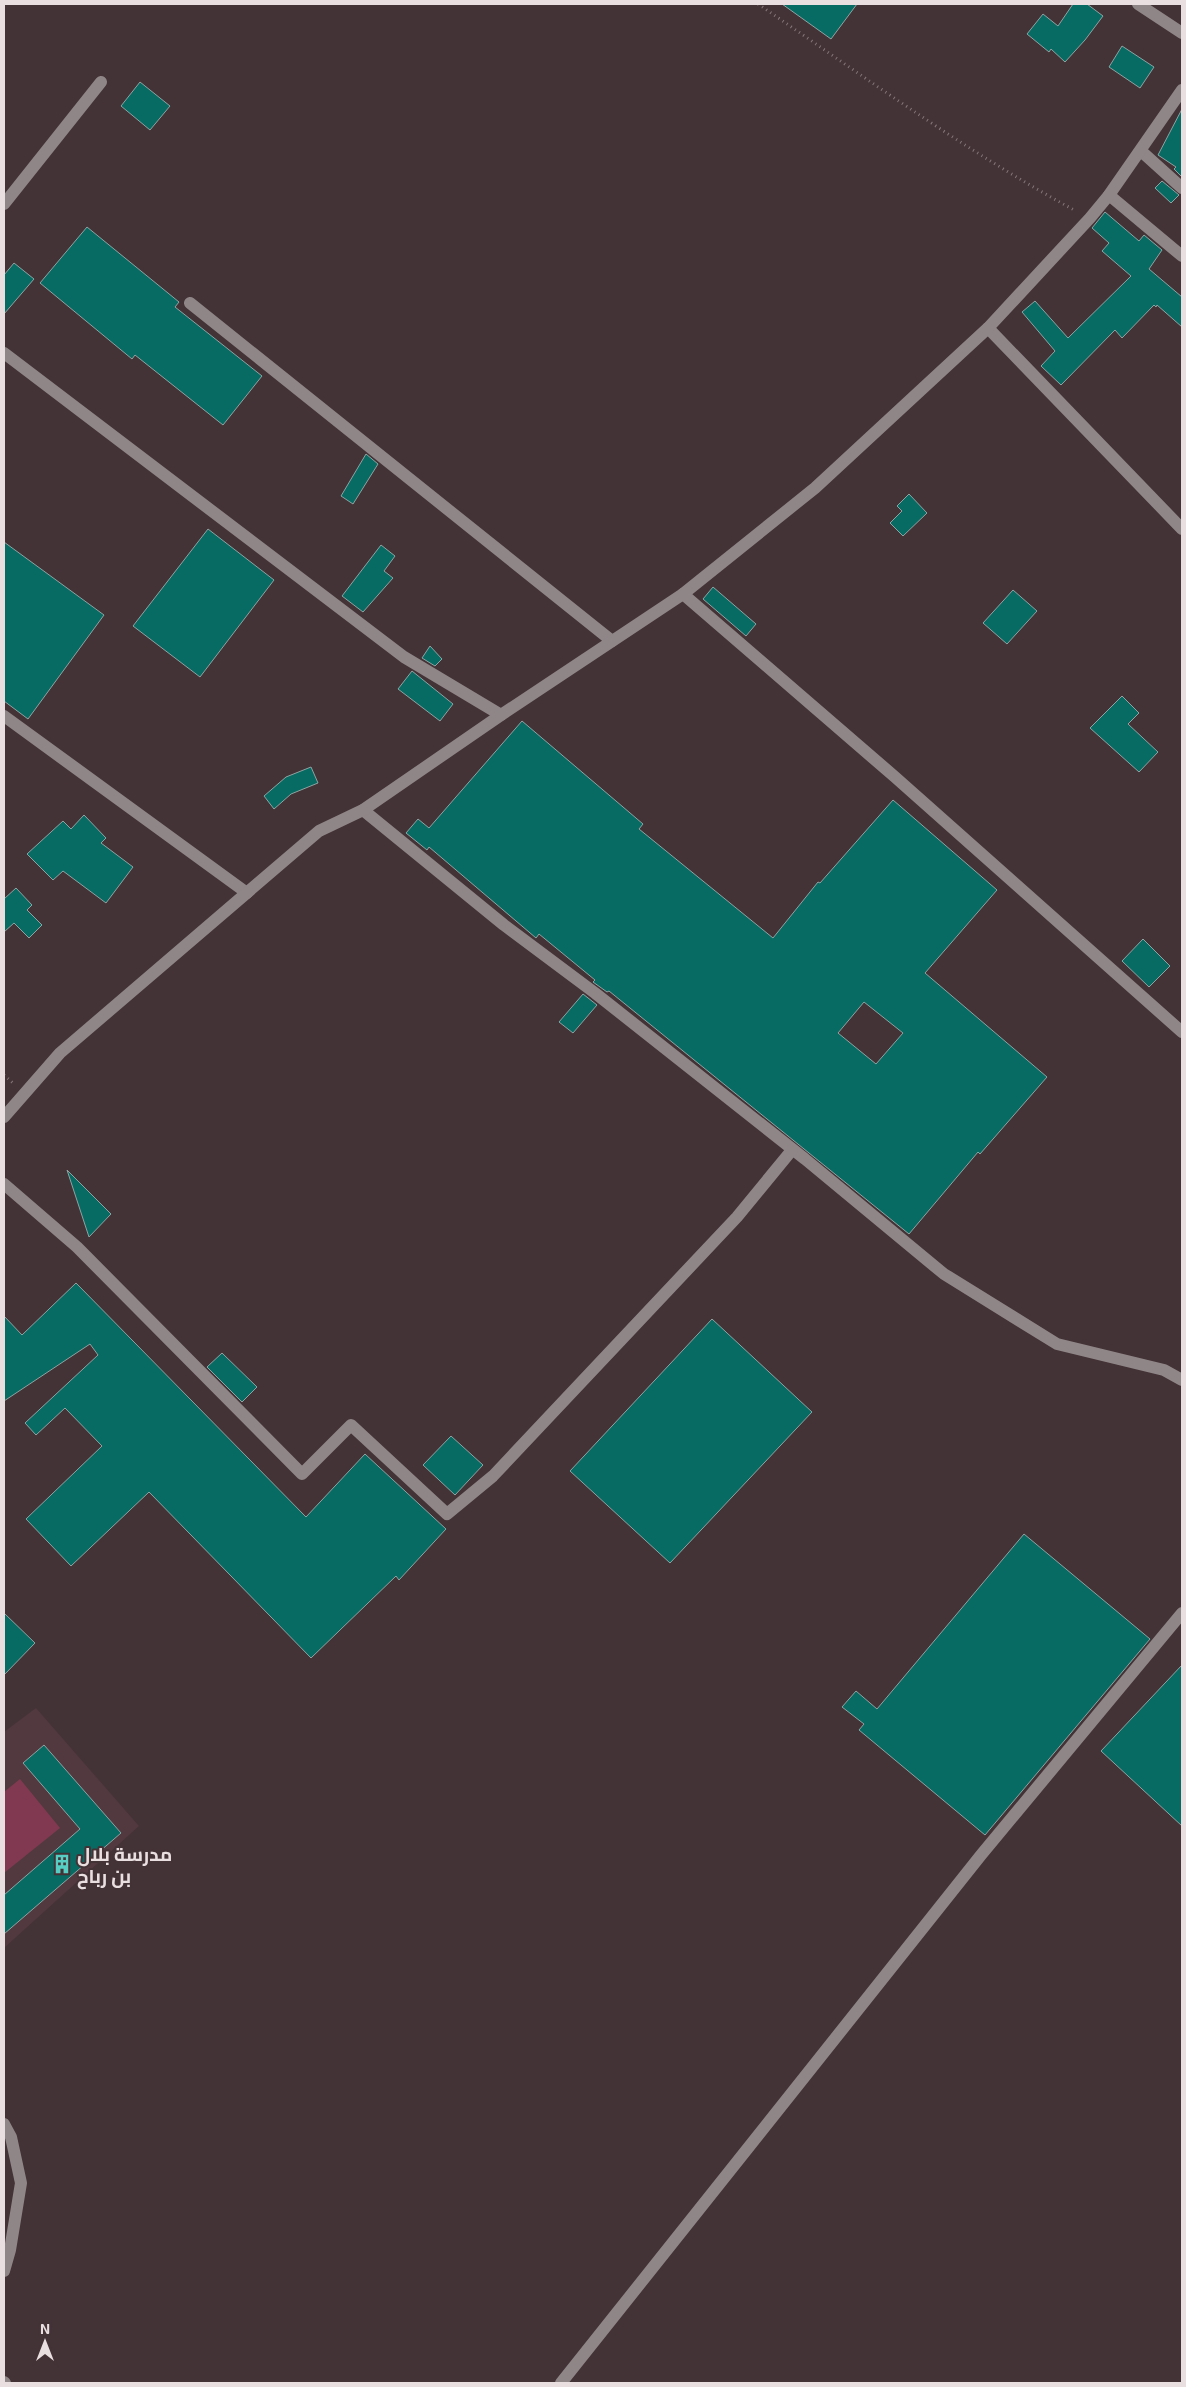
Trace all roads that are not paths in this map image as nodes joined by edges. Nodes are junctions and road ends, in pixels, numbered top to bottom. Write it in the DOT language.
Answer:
graph roads {
  1 [pos="1138,4"];
  2 [pos="1182,33"];
  3 [pos="101,82"];
  4 [pos="1182,90"];
  5 [pos="1141,151"];
  6 [pos="1182,188"];
  7 [pos="1109,194"];
  8 [pos="4,204"];
  9 [pos="1182,256"];
  10 [pos="190,303"];
  11 [pos="988,328"];
  12 [pos="4,353"];
  13 [pos="1182,528"];
  14 [pos="683,594"];
  15 [pos="612,641"];
  16 [pos="501,715"];
  17 [pos="4,716"];
  18 [pos="363,810"];
  19 [pos="247,893"];
  20 [pos="1182,1032"];
  21 [pos="4,1117"];
  22 [pos="792,1150"];
  23 [pos="4,1184"];
  24 [pos="1182,1380"];
  25 [pos="1182,1613"];
  26 [pos="4,2124"];
  27 [pos="9,2224"];
  28 [pos="4,2271"];
  29 [pos="561,2383"];
  1 -- 2 [label="street"];
  3 -- 8 [label="street"];
  4 -- 5 [label="street"];
  5 -- 6 [label="street"];
  5 -- 7 [label="street"];
  7 -- 9 [label="street"];
  7 -- 11 [label="street"];
  10 -- 15 [label="street"];
  11 -- 13 [label="street"];
  11 -- 14 [label="street"];
  12 -- 16 [label="street"];
  14 -- 15 [label="street"];
  14 -- 20 [label="street"];
  15 -- 16 [label="street"];
  16 -- 18 [label="street"];
  17 -- 19 [label="street"];
  18 -- 19 [label="street"];
  18 -- 22 [label="street"];
  19 -- 21 [label="street"];
  22 -- 23 [label="street"];
  22 -- 24 [label="street"];
  25 -- 29 [label="street"];
  26 -- 27 [label="street"];
  27 -- 28 [label="street"];
}
